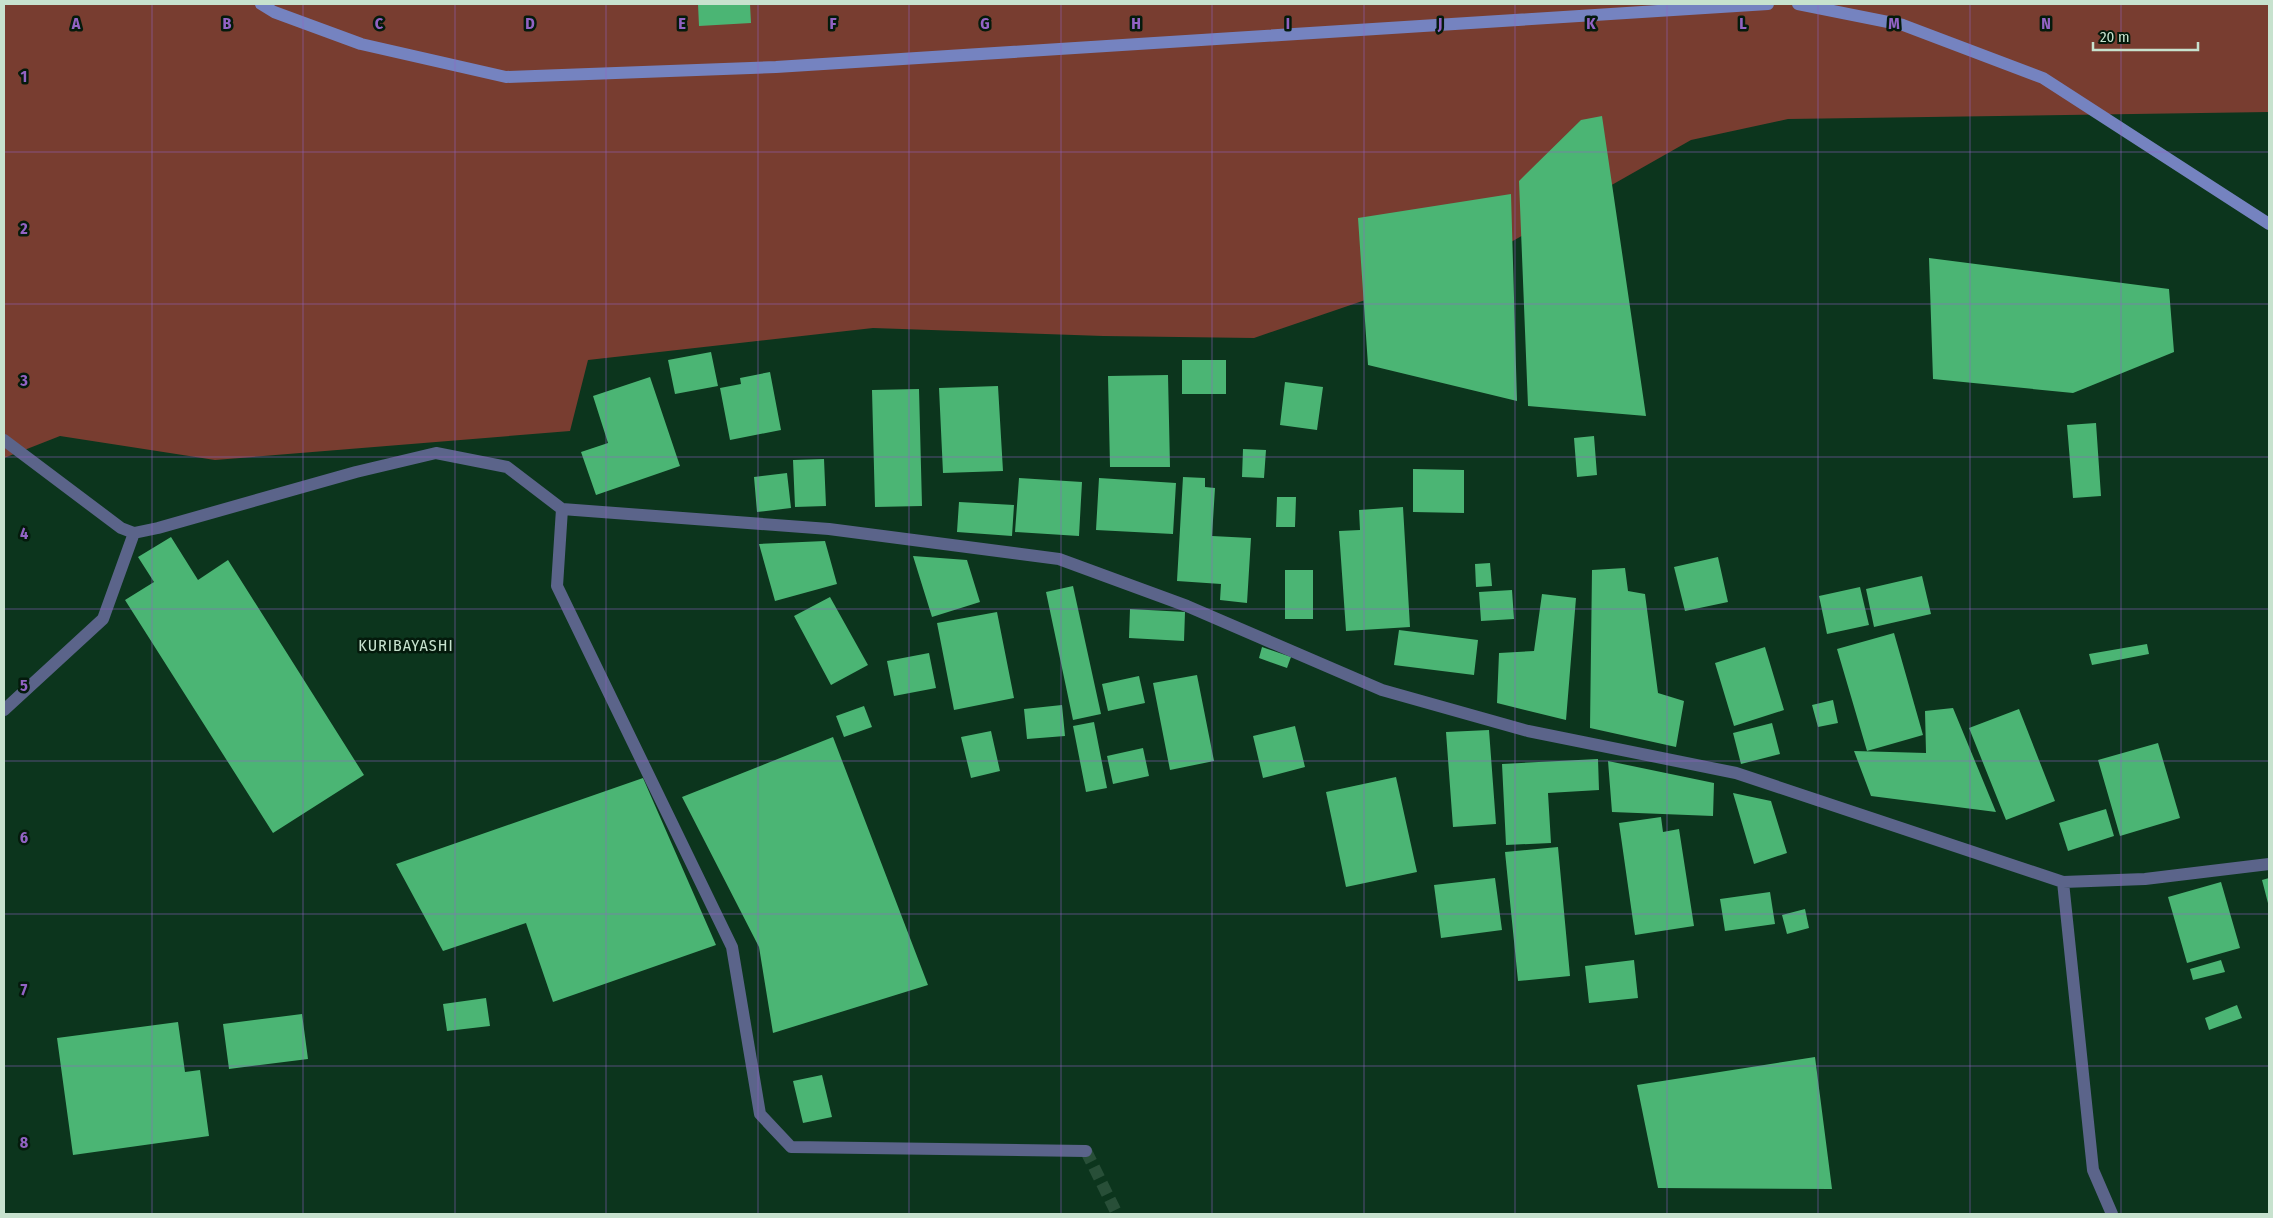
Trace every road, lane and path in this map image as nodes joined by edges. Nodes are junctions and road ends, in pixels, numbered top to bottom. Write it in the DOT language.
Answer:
graph roads {
  1 [pos="262,4"];
  2 [pos="1768,4"];
  3 [pos="1798,4"];
  4 [pos="2269,224"];
  5 [pos="4,440"];
  6 [pos="562,509"];
  7 [pos="134,533"];
  8 [pos="4,710"];
  9 [pos="2269,864"];
  10 [pos="2062,882"];
  11 [pos="1086,1151"];
  12 [pos="2112,1214"];
  1 -- 2 [label="street"];
  3 -- 4 [label="street"];
  5 -- 7 [label="street"];
  6 -- 7 [label="street"];
  6 -- 10 [label="street"];
  6 -- 11 [label="street"];
  7 -- 8 [label="street"];
  9 -- 10 [label="street"];
  10 -- 12 [label="street"];
}
